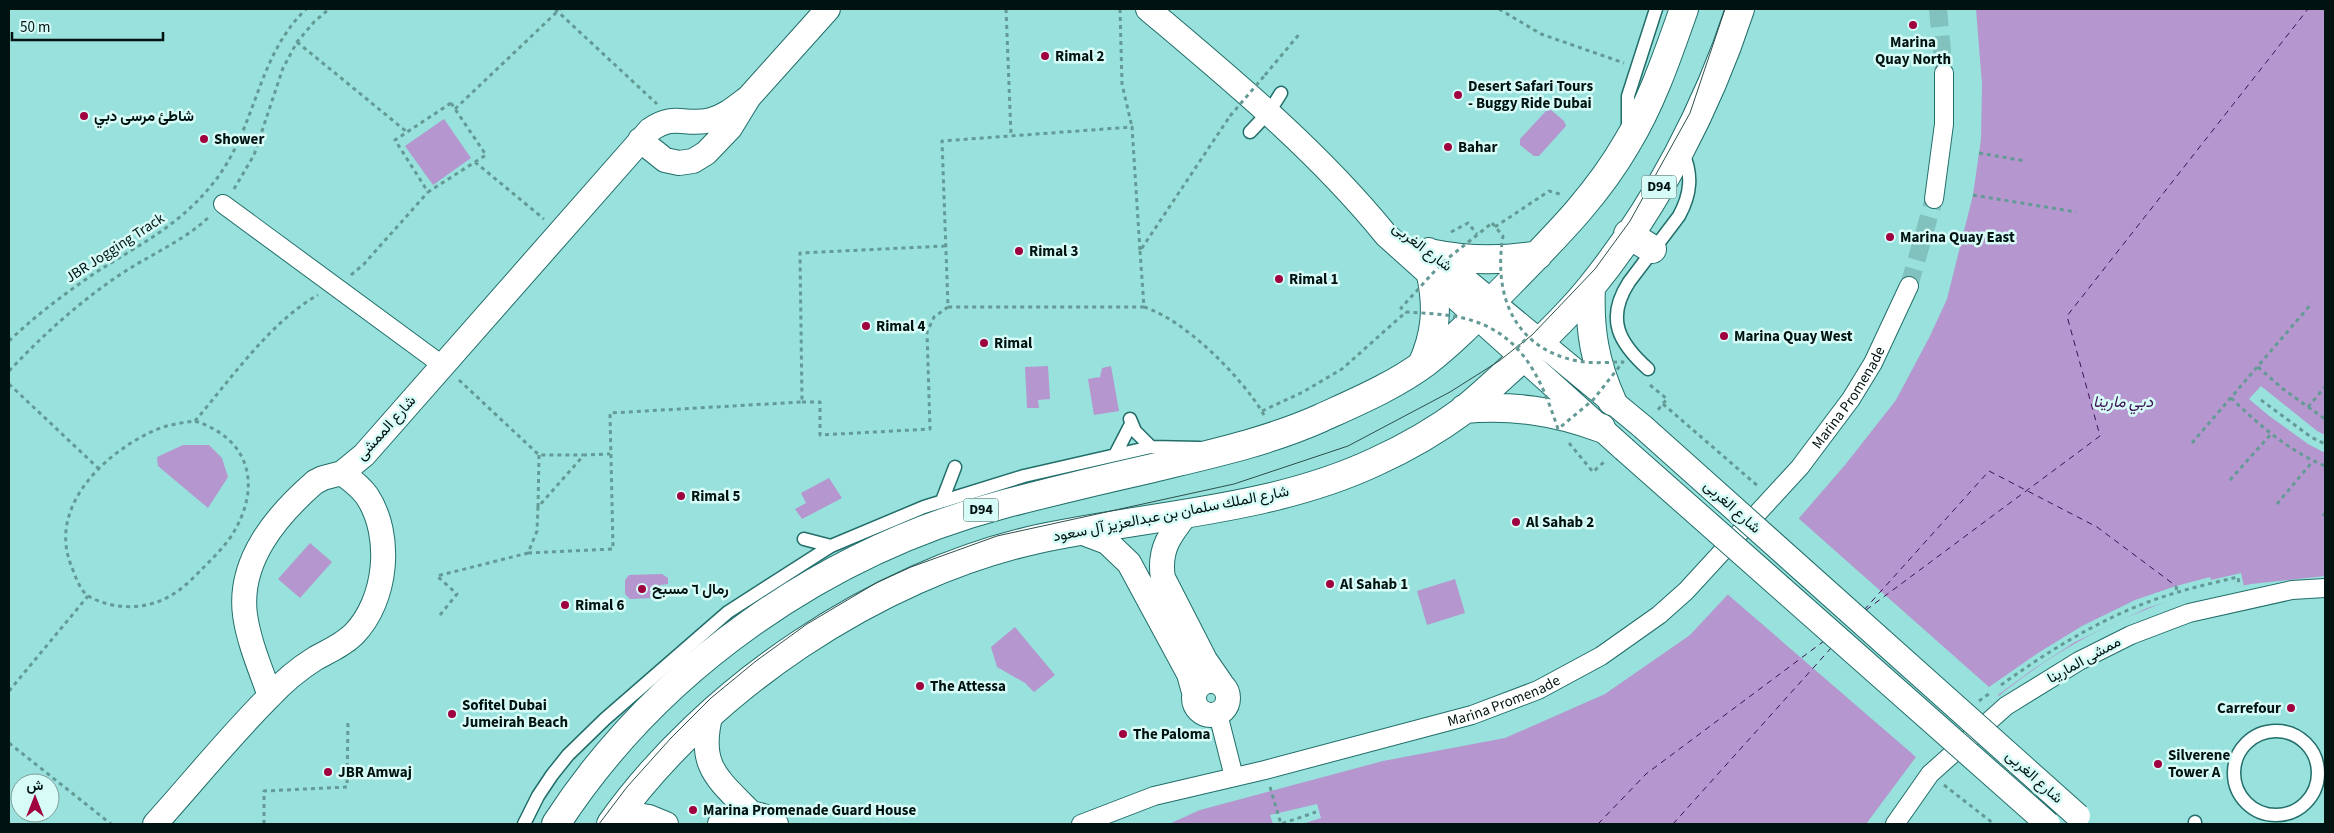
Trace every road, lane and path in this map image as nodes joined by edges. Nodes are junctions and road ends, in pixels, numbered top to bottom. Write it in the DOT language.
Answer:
graph roads {
  1 [pos="306,9"];
  2 [pos="329,9"];
  3 [pos="828,9"];
  4 [pos="1006,9"];
  5 [pos="1120,9"];
  6 [pos="1148,9"];
  7 [pos="1499,9"];
  8 [pos="1656,9"];
  9 [pos="1684,9"];
  10 [pos="1740,9"];
  11 [pos="558,10"];
  12 [pos="1300,32"];
  13 [pos="297,42"];
  14 [pos="1636,68"];
  15 [pos="1944,73"];
  16 [pos="749,97"];
  17 [pos="1275,102"];
  18 [pos="455,109"];
  19 [pos="674,119"];
  20 [pos="1132,127"];
  21 [pos="407,132"];
  22 [pos="1250,132"];
  23 [pos="1011,136"];
  24 [pos="640,140"];
  25 [pos="1629,141"];
  26 [pos="1681,150"];
  27 [pos="1979,154"];
  28 [pos="2025,161"];
  29 [pos="475,162"];
  30 [pos="1549,191"];
  31 [pos="428,192"];
  32 [pos="1973,195"];
  33 [pos="1934,199"];
  34 [pos="223,204"];
  35 [pos="2076,212"];
  36 [pos="1496,227"];
  37 [pos="559,232"];
  38 [pos="1628,234"];
  39 [pos="945,246"];
  40 [pos="1652,249"];
  41 [pos="1140,251"];
  42 [pos="1538,255"];
  43 [pos="1432,265"];
  44 [pos="335,286"];
  45 [pos="1909,286"];
  46 [pos="1591,288"];
  47 [pos="2312,303"];
  48 [pos="948,307"];
  49 [pos="1144,307"];
  50 [pos="1484,310"];
  51 [pos="1406,312"];
  52 [pos="9,340"];
  53 [pos="1527,346"];
  54 [pos="442,365"];
  55 [pos="1422,365"];
  56 [pos="2258,366"];
  57 [pos="1648,369"];
  58 [pos="9,371"];
  59 [pos="9,384"];
  60 [pos="2325,387"];
  61 [pos="1251,394"];
  62 [pos="2231,398"];
  63 [pos="2261,400"];
  64 [pos="1612,401"];
  65 [pos="802,402"];
  66 [pos="1663,404"];
  67 [pos="2308,407"];
  68 [pos="1464,409"];
  69 [pos="1262,411"];
  70 [pos="2325,419"];
  71 [pos="195,421"];
  72 [pos="1601,428"];
  73 [pos="1558,429"];
  74 [pos="2271,434"];
  75 [pos="2192,444"];
  76 [pos="2325,444"];
  77 [pos="1151,448"];
  78 [pos="1221,453"];
  79 [pos="610,454"];
  80 [pos="539,455"];
  81 [pos="584,455"];
  82 [pos="1115,455"];
  83 [pos="1618,457"];
  84 [pos="2313,461"];
  85 [pos="2325,466"];
  86 [pos="955,467"];
  87 [pos="99,469"];
  88 [pos="342,473"];
  89 [pos="2230,480"];
  90 [pos="1772,498"];
  91 [pos="942,501"];
  92 [pos="2276,504"];
  93 [pos="538,507"];
  94 [pos="1188,512"];
  95 [pos="1078,531"];
  96 [pos="804,539"];
  97 [pos="832,546"];
  98 [pos="528,554"];
  99 [pos="2176,586"];
  100 [pos="2325,588"];
  101 [pos="2177,592"];
  102 [pos="88,596"];
  103 [pos="440,615"];
  104 [pos="729,625"];
  105 [pos="1221,683"];
  106 [pos="9,691"];
  107 [pos="1194,692"];
  108 [pos="270,696"];
  109 [pos="710,713"];
  110 [pos="1218,714"];
  111 [pos="348,720"];
  112 [pos="9,742"];
  113 [pos="1265,770"];
  114 [pos="1930,774"];
  115 [pos="1234,777"];
  116 [pos="2319,796"];
  117 [pos="1316,812"];
  118 [pos="751,813"];
  119 [pos="615,818"];
  120 [pos="2083,820"];
  121 [pos="111,824"];
  122 [pos="155,824"];
  123 [pos="264,824"];
  124 [pos="524,824"];
  125 [pos="556,824"];
  126 [pos="666,824"];
  127 [pos="720,824"];
  128 [pos="776,824"];
  129 [pos="1082,824"];
  130 [pos="1281,824"];
  131 [pos="1895,824"];
  132 [pos="1994,824"];
  133 [pos="2048,824"];
  1 -- 52 [label="path, JBR Jogging Track"];
  2 -- 13 [label="path"];
  3 -- 16 [label="street"];
  4 -- 23 [label="path"];
  5 -- 20 [label="path"];
  6 -- 17 [label="street, شارع الغربى"];
  7 -- 14 [label="path"];
  8 -- 14 [label="lane"];
  9 -- 25 [label="main road, D94"];
  10 -- 26 [label="main road, شارع الملك سلمان بن عبدالعزيز آل سعود / D94"];
  11 -- 18 [label="path"];
  11 -- 19 [label="path"];
  12 -- 41 [label="path, bridge"];
  13 -- 21 [label="path"];
  13 -- 34 [label="path"];
  14 -- 25 [label="lane"];
  15 -- 33 [label="street"];
  16 -- 19 [label="street"];
  16 -- 24 [label="street"];
  17 -- 22 [label="lane"];
  17 -- 43 [label="street, شارع الغربى"];
  18 -- 21 [label="path"];
  18 -- 29 [label="path"];
  19 -- 24 [label="street, شارع الممشى"];
  20 -- 23 [label="path"];
  20 -- 41 [label="path"];
  21 -- 31 [label="path"];
  23 -- 39 [label="path"];
  24 -- 37 [label="street, شارع الممشى"];
  25 -- 42 [label="main road, D94"];
  26 -- 38 [label="main road, شارع الملك سلمان بن عبدالعزيز آل سعود / D94"];
  26 -- 40 [label="lane"];
  27 -- 28 [label="path"];
  29 -- 31 [label="path"];
  29 -- 37 [label="path"];
  30 -- 36 [label="path"];
  31 -- 44 [label="path"];
  32 -- 35 [label="path"];
  34 -- 44 [label="street"];
  34 -- 58 [label="path"];
  36 -- 51 [label="path, bridge"];
  36 -- 53 [label="path, bridge"];
  37 -- 54 [label="street, شارع الممشى"];
  38 -- 40 [label="main road"];
  38 -- 46 [label="main road, شارع الملك سلمان بن عبدالعزيز آل سعود / D94"];
  39 -- 48 [label="path"];
  39 -- 65 [label="path"];
  40 -- 57 [label="lane"];
  41 -- 49 [label="path"];
  42 -- 43 [label="main road"];
  42 -- 50 [label="main road, D94"];
  43 -- 50 [label="street, شارع الغربى"];
  43 -- 55 [label="main road"];
  44 -- 54 [label="street"];
  44 -- 71 [label="path"];
  45 -- 90 [label="street, Marina Promenade"];
  46 -- 53 [label="main road, شارع الملك سلمان بن عبدالعزيز آل سعود / D94"];
  46 -- 64 [label="main road"];
  47 -- 56 [label="path"];
  48 -- 49 [label="path"];
  48 -- 65 [label="path"];
  49 -- 61 [label="path"];
  50 -- 53 [label="street, شارع الغربى"];
  50 -- 55 [label="main road, D94"];
  51 -- 53 [label="path, bridge"];
  51 -- 69 [label="path"];
  53 -- 64 [label="street, شارع الغربى"];
  53 -- 68 [label="main road, شارع الملك سلمان بن عبدالعزيز آل سعود / D94"];
  53 -- 72 [label="street, شارع الغربى"];
  53 -- 73 [label="path, bridge"];
  53 -- 73 [label="path, bridge"];
  54 -- 80 [label="path"];
  54 -- 88 [label="street, شارع الممشى"];
  55 -- 78 [label="main road, D94"];
  56 -- 62 [label="path"];
  56 -- 67 [label="path"];
  59 -- 87 [label="path"];
  60 -- 67 [label="path"];
  62 -- 74 [label="path"];
  62 -- 75 [label="path"];
  63 -- 76 [label="path"];
  64 -- 120 [label="street, شارع الغربى, bridge"];
  65 -- 79 [label="path"];
  66 -- 90 [label="path"];
  67 -- 70 [label="path"];
  68 -- 72 [label="main road"];
  68 -- 94 [label="main road, شارع الملك سلمان بن عبدالعزيز آل سعود / D94"];
  71 -- 87 [label="path"];
  71 -- 102 [label="path"];
  72 -- 83 [label="street, شارع الغربى"];
  73 -- 83 [label="path"];
  74 -- 84 [label="path"];
  74 -- 89 [label="path"];
  77 -- 78 [label="lane"];
  77 -- 82 [label="lane"];
  77 -- 82 [label="lane"];
  78 -- 104 [label="main road, D94"];
  79 -- 81 [label="path"];
  79 -- 98 [label="path"];
  80 -- 81 [label="path"];
  80 -- 93 [label="path"];
  81 -- 93 [label="path"];
  82 -- 91 [label="lane"];
  83 -- 133 [label="street, شارع الغربى, bridge"];
  84 -- 85 [label="path"];
  84 -- 92 [label="path"];
  86 -- 91 [label="lane"];
  87 -- 102 [label="path"];
  88 -- 108 [label="street, شارع الممشى"];
  88 -- 108 [label="street"];
  90 -- 113 [label="street, Marina Promenade"];
  91 -- 97 [label="lane"];
  93 -- 98 [label="path"];
  94 -- 95 [label="main road, شارع الملك سلمان بن عبدالعزيز آل سعود / D94"];
  94 -- 105 [label="street"];
  95 -- 107 [label="street"];
  95 -- 109 [label="main road, شارع الملك سلمان بن عبدالعزيز آل سعود / D94"];
  96 -- 97 [label="lane"];
  97 -- 104 [label="lane"];
  98 -- 103 [label="path"];
  99 -- 101 [label="path"];
  100 -- 114 [label="street, ممشى المارينا"];
  102 -- 106 [label="path"];
  104 -- 124 [label="lane"];
  104 -- 125 [label="main road, D94"];
  105 -- 107 [label="street"];
  105 -- 110 [label="street"];
  107 -- 110 [label="street"];
  108 -- 122 [label="street"];
  109 -- 118 [label="street"];
  109 -- 119 [label="main road, شارع الملك سلمان بن عبدالعزيز آل سعود / D94"];
  110 -- 115 [label="street"];
  111 -- 123 [label="path"];
  112 -- 121 [label="path"];
  113 -- 115 [label="street, Marina Promenade"];
  113 -- 130 [label="path"];
  114 -- 131 [label="street, ممشى المارينا"];
  114 -- 132 [label="path"];
  115 -- 129 [label="street, Marina Promenade"];
  116 -- 116 [label="lane"];
  117 -- 130 [label="path"];
  118 -- 127 [label="street"];
  118 -- 128 [label="street"];
  119 -- 126 [label="street"];
}
